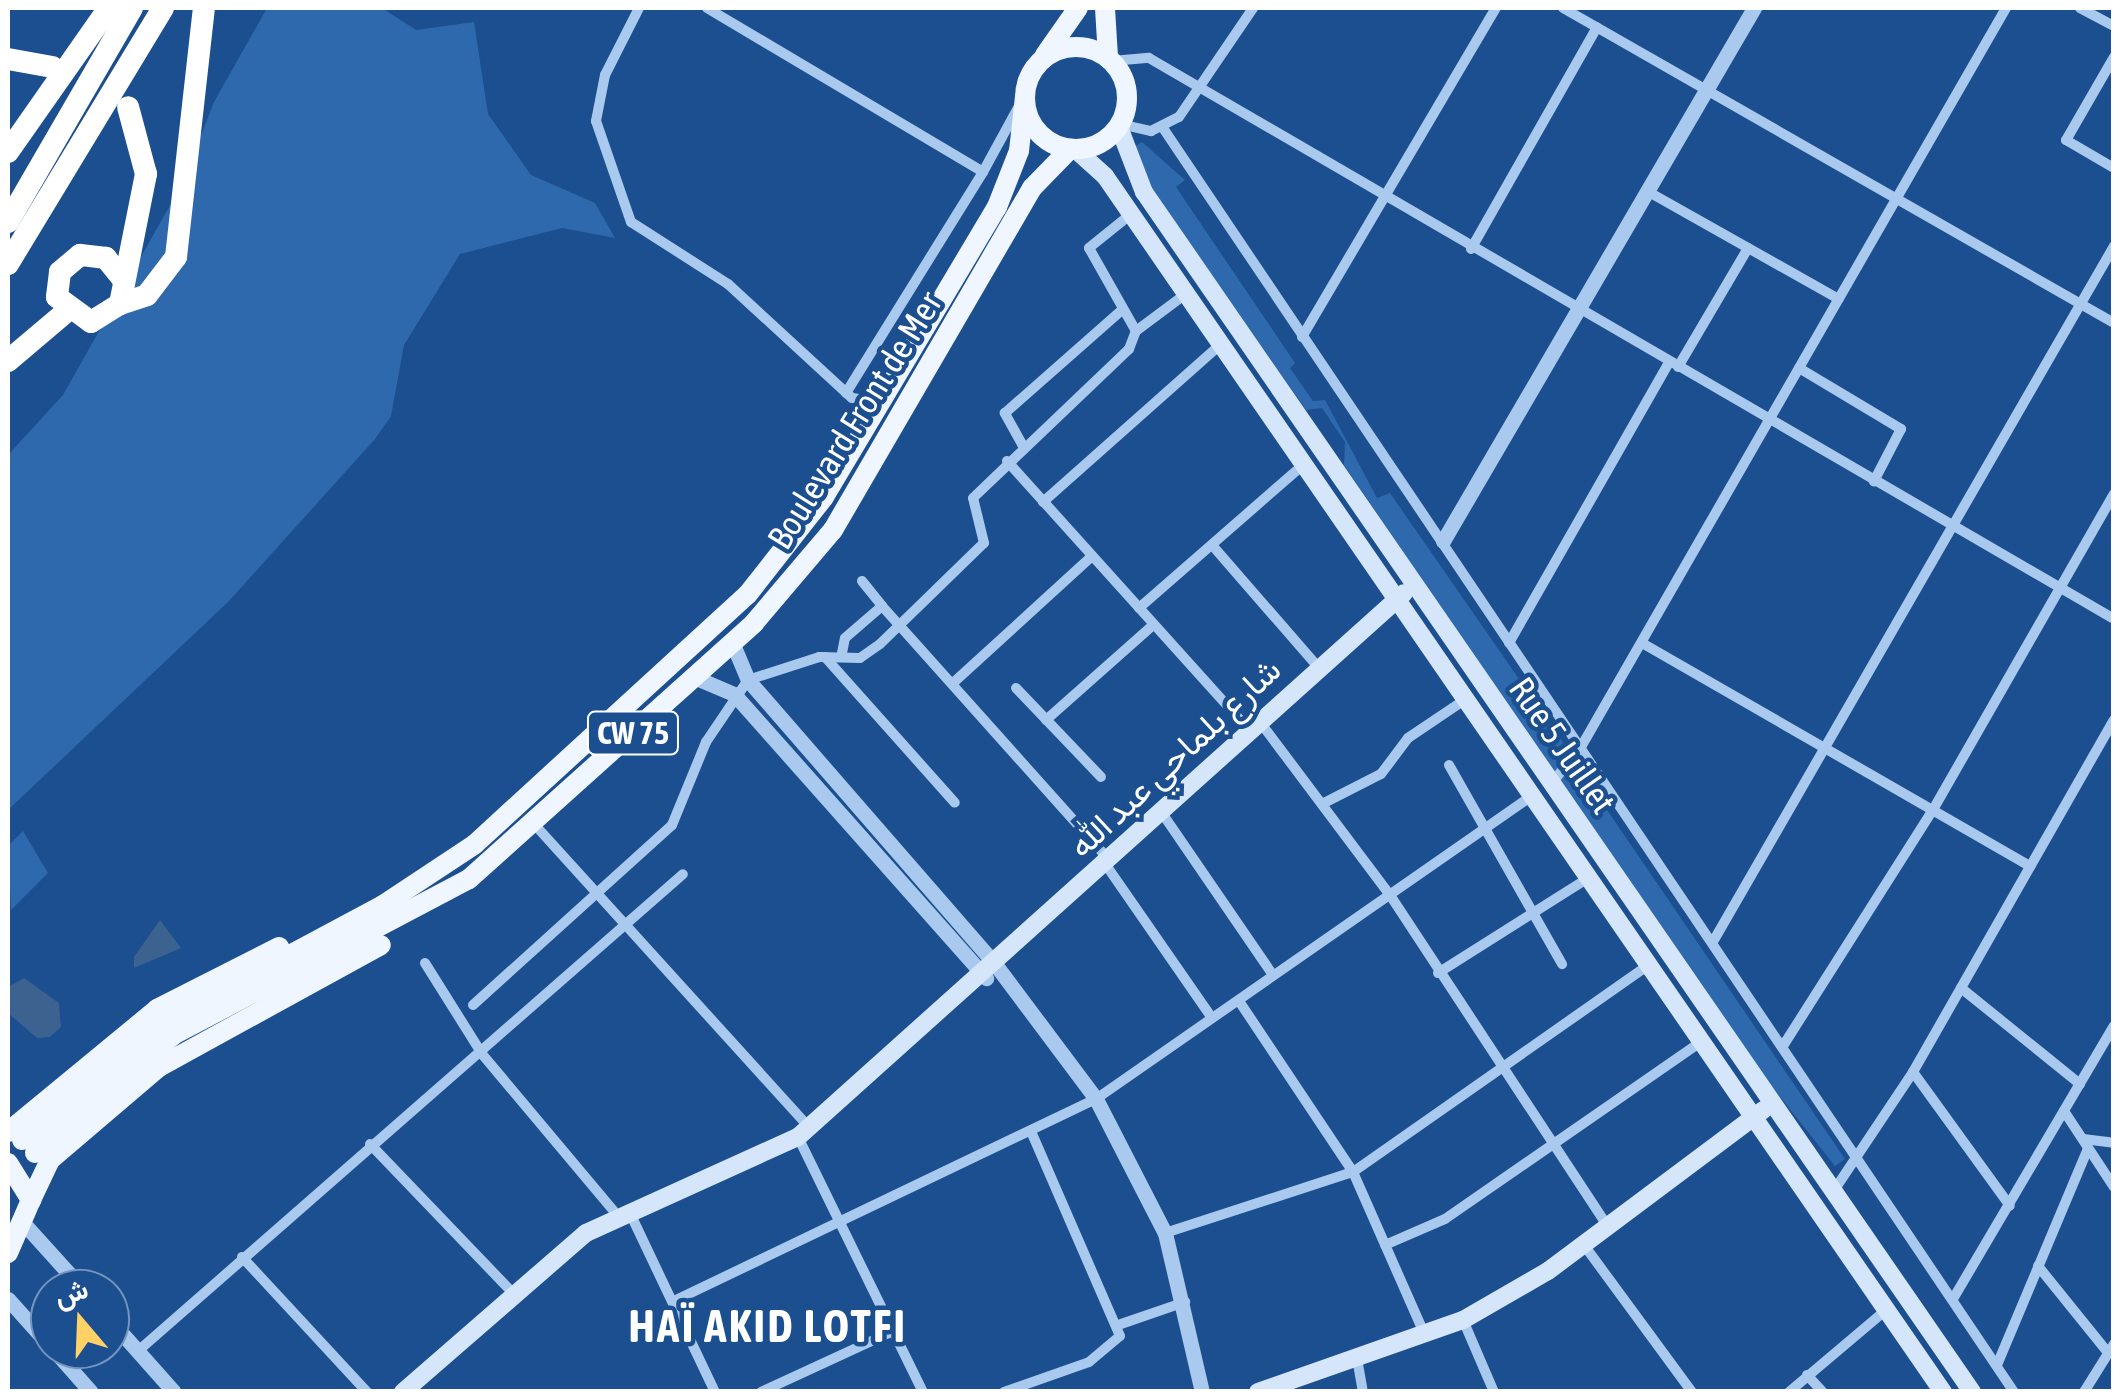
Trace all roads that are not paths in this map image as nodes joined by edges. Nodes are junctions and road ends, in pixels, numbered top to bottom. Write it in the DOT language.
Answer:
graph roads {
  1 [pos="109,8"];
  2 [pos="132,8"];
  3 [pos="162,8"];
  4 [pos="204,8"];
  5 [pos="639,8"];
  6 [pos="708,8"];
  7 [pos="1078,8"];
  8 [pos="1105,8"];
  9 [pos="1253,8"];
  10 [pos="1496,8"];
  11 [pos="1563,8"];
  12 [pos="1754,8"];
  13 [pos="2006,8"];
  14 [pos="2080,8"];
  15 [pos="1597,26"];
  16 [pos="2114,26"];
  17 [pos="2114,57"];
  18 [pos="8,59"];
  19 [pos="1110,59"];
  20 [pos="1042,60"];
  21 [pos="52,68"];
  22 [pos="1707,88"];
  23 [pos="1202,94"];
  24 [pos="1024,97"];
  25 [pos="128,107"];
  26 [pos="1119,126"];
  27 [pos="1163,128"];
  28 [pos="1072,149"];
  29 [pos="8,152"];
  30 [pos="2114,168"];
  31 [pos="983,172"];
  32 [pos="1647,191"];
  33 [pos="1896,199"];
  34 [pos="1386,200"];
  35 [pos="1131,214"];
  36 [pos="8,222"];
  37 [pos="135,224"];
  38 [pos="2114,246"];
  39 [pos="1748,248"];
  40 [pos="1470,249"];
  41 [pos="88,254"];
  42 [pos="8,264"];
  43 [pos="122,278"];
  44 [pos="1187,293"];
  45 [pos="1838,299"];
  46 [pos="120,304"];
  47 [pos="2080,304"];
  48 [pos="1123,309"];
  49 [pos="1578,310"];
  50 [pos="66,312"];
  51 [pos="2114,323"];
  52 [pos="1136,331"];
  53 [pos="1302,337"];
  54 [pos="1221,344"];
  55 [pos="8,362"];
  56 [pos="1673,365"];
  57 [pos="1799,368"];
  58 [pos="846,393"];
  59 [pos="879,402"];
  60 [pos="1769,420"];
  61 [pos="1023,446"];
  62 [pos="1007,461"];
  63 [pos="1303,465"];
  64 [pos="1874,481"];
  65 [pos="2114,494"];
  66 [pos="1044,502"];
  67 [pos="1952,526"];
  68 [pos="1443,541"];
  69 [pos="1212,545"];
  70 [pos="1092,556"];
  71 [pos="862,581"];
  72 [pos="1413,585"];
  73 [pos="2060,588"];
  74 [pos="1396,600"];
  75 [pos="882,606"];
  76 [pos="1139,608"];
  77 [pos="2114,619"];
  78 [pos="896,620"];
  79 [pos="1154,624"];
  80 [pos="732,642"];
  81 [pos="1509,642"];
  82 [pos="1642,643"];
  83 [pos="842,653"];
  84 [pos="825,657"];
  85 [pos="1319,668"];
  86 [pos="694,677"];
  87 [pos="748,680"];
  88 [pos="953,683"];
  89 [pos="1016,688"];
  90 [pos="734,694"];
  91 [pos="1466,699"];
  92 [pos="1046,720"];
  93 [pos="2114,720"];
  94 [pos="1255,726"];
  95 [pos="1581,748"];
  96 [pos="1827,750"];
  97 [pos="1449,765"];
  98 [pos="1101,776"];
  99 [pos="1551,784"];
  100 [pos="1533,795"];
  101 [pos="955,803"];
  102 [pos="1322,804"];
  103 [pos="1934,808"];
  104 [pos="1162,812"];
  105 [pos="535,825"];
  106 [pos="1485,828"];
  107 [pos="1108,863"];
  108 [pos="2030,866"];
  109 [pos="683,874"];
  110 [pos="1588,878"];
  111 [pos="469,879"];
  112 [pos="1390,894"];
  113 [pos="596,895"];
  114 [pos="1530,914"];
  115 [pos="626,927"];
  116 [pos="1714,940"];
  117 [pos="425,963"];
  118 [pos="1562,964"];
  119 [pos="1649,965"];
  120 [pos="998,972"];
  121 [pos="1438,973"];
  122 [pos="1273,976"];
  123 [pos="980,977"];
  124 [pos="1961,988"];
  125 [pos="1239,1000"];
  126 [pos="473,1005"];
  127 [pos="1212,1018"];
  128 [pos="2114,1026"];
  129 [pos="1702,1041"];
  130 [pos="1783,1046"];
  131 [pos="482,1054"];
  132 [pos="1497,1068"];
  133 [pos="1913,1072"];
  134 [pos="2080,1084"];
  135 [pos="1096,1099"];
  136 [pos="1769,1103"];
  137 [pos="2064,1110"];
  138 [pos="1754,1118"];
  139 [pos="1031,1131"];
  140 [pos="804,1132"];
  141 [pos="22,1142"];
  142 [pos="2114,1143"];
  143 [pos="370,1144"];
  144 [pos="2086,1144"];
  145 [pos="1553,1147"];
  146 [pos="1859,1158"];
  147 [pos="8,1162"];
  148 [pos="1353,1172"];
  149 [pos="2114,1187"];
  150 [pos="1832,1193"];
  151 [pos="31,1200"];
  152 [pos="2010,1206"];
  153 [pos="624,1213"];
  154 [pos="841,1222"];
  155 [pos="26,1226"];
  156 [pos="1608,1227"];
  157 [pos="1165,1233"];
  158 [pos="1385,1245"];
  159 [pos="1584,1245"];
  160 [pos="8,1253"];
  161 [pos="242,1256"];
  162 [pos="2038,1266"];
  163 [pos="64,1269"];
  164 [pos="511,1292"];
  165 [pos="8,1299"];
  166 [pos="1953,1299"];
  167 [pos="676,1300"];
  168 [pos="1186,1302"];
  169 [pos="1886,1310"];
  170 [pos="1463,1320"];
  171 [pos="30,1324"];
  172 [pos="1121,1324"];
  173 [pos="894,1330"];
  174 [pos="1426,1338"];
  175 [pos="130,1342"];
  176 [pos="2111,1349"];
  177 [pos="138,1351"];
  178 [pos="1358,1364"];
  179 [pos="1998,1364"];
  180 [pos="71,1369"];
  181 [pos="1808,1374"];
  182 [pos="92,1392"];
  183 [pos="174,1392"];
  184 [pos="367,1392"];
  185 [pos="402,1392"];
  186 [pos="715,1392"];
  187 [pos="760,1392"];
  188 [pos="923,1392"];
  189 [pos="1004,1392"];
  190 [pos="1202,1392"];
  191 [pos="1258,1392"];
  192 [pos="1362,1392"];
  193 [pos="1494,1392"];
  194 [pos="1692,1392"];
  195 [pos="1789,1392"];
  196 [pos="1822,1392"];
  197 [pos="1943,1392"];
  198 [pos="1972,1392"];
  199 [pos="2014,1392"];
  200 [pos="2084,1392"];
  1 -- 29 [label="highway"];
  2 -- 36 [label="highway"];
  3 -- 42 [label="highway"];
  4 -- 46 [label="highway"];
  5 -- 58 [label="street"];
  6 -- 31 [label="street"];
  7 -- 20 [label="main road"];
  8 -- 19 [label="main road"];
  9 -- 23 [label="street"];
  10 -- 34 [label="street"];
  11 -- 15 [label="street"];
  12 -- 22 [label="street"];
  13 -- 33 [label="street"];
  14 -- 16 [label="street"];
  15 -- 22 [label="street"];
  15 -- 40 [label="street"];
  17 -- 30 [label="street"];
  18 -- 21 [label="highway"];
  19 -- 20 [label="main road"];
  19 -- 23 [label="street"];
  19 -- 26 [label="main road"];
  20 -- 24 [label="main road"];
  22 -- 32 [label="street"];
  22 -- 33 [label="street"];
  23 -- 27 [label="street"];
  23 -- 34 [label="street"];
  24 -- 28 [label="main road"];
  24 -- 31 [label="street"];
  24 -- 59 [label="main road, CW 75"];
  25 -- 37 [label="highway"];
  26 -- 27 [label="street"];
  26 -- 28 [label="main road"];
  26 -- 72 [label="main road, Rue 5 Juillet"];
  27 -- 53 [label="street"];
  28 -- 35 [label="main road, Rue 5 Juillet"];
  28 -- 80 [label="main road, Boulevard Front de Mer / CW 75"];
  31 -- 58 [label="street"];
  32 -- 39 [label="street"];
  32 -- 49 [label="street"];
  33 -- 45 [label="street"];
  33 -- 47 [label="street"];
  34 -- 40 [label="street"];
  34 -- 53 [label="street"];
  35 -- 44 [label="main road, Rue 5 Juillet"];
  35 -- 48 [label="street"];
  37 -- 41 [label="highway"];
  37 -- 43 [label="highway"];
  38 -- 47 [label="street"];
  39 -- 45 [label="street"];
  39 -- 56 [label="street"];
  40 -- 49 [label="street"];
  41 -- 43 [label="highway"];
  41 -- 50 [label="highway"];
  43 -- 46 [label="highway"];
  44 -- 52 [label="street"];
  44 -- 54 [label="main road, Rue 5 Juillet"];
  45 -- 57 [label="street"];
  46 -- 50 [label="highway"];
  47 -- 51 [label="street"];
  47 -- 67 [label="street"];
  48 -- 52 [label="street"];
  48 -- 61 [label="street"];
  49 -- 56 [label="street"];
  49 -- 68 [label="street"];
  50 -- 55 [label="highway"];
  52 -- 61 [label="street"];
  53 -- 68 [label="street"];
  54 -- 63 [label="main road, Rue 5 Juillet"];
  54 -- 66 [label="street"];
  56 -- 60 [label="street"];
  56 -- 81 [label="street"];
  57 -- 60 [label="street"];
  57 -- 64 [label="street"];
  58 -- 59 [label="street"];
  59 -- 141 [label="main road, CW 75"];
  60 -- 64 [label="street"];
  60 -- 82 [label="street"];
  61 -- 62 [label="street"];
  62 -- 66 [label="street"];
  62 -- 78 [label="street"];
  63 -- 69 [label="street"];
  63 -- 74 [label="main road, Rue 5 Juillet"];
  64 -- 67 [label="street"];
  65 -- 73 [label="street"];
  66 -- 70 [label="street"];
  67 -- 73 [label="street"];
  67 -- 96 [label="street"];
  68 -- 81 [label="street"];
  69 -- 76 [label="street"];
  69 -- 85 [label="street"];
  70 -- 76 [label="street"];
  70 -- 88 [label="street"];
  71 -- 75 [label="street"];
  72 -- 74 [label="main road, شارع بلماحي عبد الله"];
  72 -- 99 [label="main road, Rue 5 Juillet"];
  73 -- 77 [label="street"];
  73 -- 103 [label="street"];
  74 -- 85 [label="main road, شارع بلماحي عبد الله"];
  74 -- 91 [label="main road, Rue 5 Juillet"];
  75 -- 78 [label="street"];
  75 -- 83 [label="street"];
  76 -- 79 [label="street"];
  78 -- 83 [label="street"];
  78 -- 88 [label="street"];
  79 -- 92 [label="street"];
  79 -- 94 [label="street"];
  80 -- 86 [label="main road, Boulevard Front de Mer / CW 75"];
  80 -- 87 [label="street"];
  81 -- 95 [label="street"];
  82 -- 95 [label="street"];
  82 -- 96 [label="street"];
  83 -- 84 [label="street"];
  84 -- 87 [label="street"];
  84 -- 101 [label="street"];
  85 -- 94 [label="main road, شارع بلماحي عبد الله"];
  86 -- 90 [label="street"];
  86 -- 105 [label="main road, Boulevard Front de Mer / CW 75"];
  87 -- 90 [label="street"];
  87 -- 120 [label="street"];
  88 -- 107 [label="street"];
  89 -- 92 [label="street"];
  90 -- 113 [label="street"];
  90 -- 123 [label="street"];
  91 -- 100 [label="main road, Rue 5 Juillet"];
  91 -- 102 [label="street"];
  92 -- 98 [label="street"];
  93 -- 108 [label="street"];
  94 -- 102 [label="street"];
  94 -- 104 [label="main road, شارع بلماحي عبد الله"];
  95 -- 99 [label="street"];
  95 -- 116 [label="street"];
  96 -- 103 [label="street"];
  96 -- 116 [label="street"];
  97 -- 106 [label="street"];
  99 -- 136 [label="main road, Rue 5 Juillet"];
  100 -- 106 [label="street"];
  100 -- 110 [label="main road, Rue 5 Juillet"];
  102 -- 112 [label="street"];
  103 -- 108 [label="street"];
  103 -- 130 [label="street"];
  104 -- 107 [label="main road, شارع بلماحي عبد الله"];
  104 -- 122 [label="street"];
  105 -- 111 [label="main road, Boulevard Front de Mer / CW 75"];
  105 -- 113 [label="street"];
  106 -- 112 [label="street"];
  106 -- 114 [label="street"];
  107 -- 120 [label="main road, شارع بلماحي عبد الله"];
  107 -- 127 [label="street"];
  108 -- 124 [label="street"];
  109 -- 115 [label="street"];
  110 -- 114 [label="street"];
  110 -- 119 [label="main road, Rue 5 Juillet"];
  111 -- 141 [label="main road, Boulevard Front de Mer / CW 75"];
  111 -- 151 [label="main road"];
  112 -- 121 [label="street"];
  112 -- 122 [label="street"];
  113 -- 115 [label="street"];
  113 -- 126 [label="street"];
  114 -- 118 [label="street"];
  114 -- 121 [label="street"];
  115 -- 131 [label="street"];
  115 -- 140 [label="street"];
  116 -- 130 [label="street"];
  117 -- 131 [label="street"];
  119 -- 129 [label="main road, Rue 5 Juillet"];
  119 -- 132 [label="street"];
  120 -- 123 [label="main road, شارع بلماحي عبد الله"];
  120 -- 135 [label="street"];
  121 -- 132 [label="street"];
  122 -- 125 [label="street"];
  123 -- 140 [label="main road, شارع بلماحي عبد الله"];
  124 -- 133 [label="street"];
  124 -- 134 [label="street"];
  125 -- 127 [label="street"];
  125 -- 148 [label="street"];
  127 -- 135 [label="street"];
  128 -- 134 [label="street"];
  129 -- 138 [label="main road, Rue 5 Juillet"];
  129 -- 145 [label="street"];
  130 -- 146 [label="street"];
  131 -- 143 [label="street"];
  131 -- 153 [label="street"];
  132 -- 145 [label="street"];
  132 -- 148 [label="street"];
  133 -- 146 [label="street"];
  133 -- 152 [label="street"];
  134 -- 137 [label="street"];
  135 -- 139 [label="street"];
  135 -- 157 [label="street"];
  136 -- 138 [label="main road"];
  136 -- 150 [label="main road, Rue 5 Juillet"];
  137 -- 144 [label="street"];
  137 -- 152 [label="street"];
  138 -- 156 [label="main road"];
  138 -- 169 [label="main road, Rue 5 Juillet"];
  139 -- 154 [label="street"];
  139 -- 172 [label="street"];
  140 -- 153 [label="main road, شارع بلماحي عبد الله"];
  140 -- 154 [label="street"];
  142 -- 144 [label="street"];
  143 -- 161 [label="street"];
  143 -- 164 [label="street"];
  144 -- 149 [label="street"];
  144 -- 162 [label="street"];
  145 -- 156 [label="street"];
  145 -- 158 [label="street"];
  146 -- 150 [label="street"];
  146 -- 166 [label="street"];
  147 -- 151 [label="main road"];
  148 -- 157 [label="street"];
  148 -- 158 [label="street"];
  150 -- 198 [label="main road, Rue 5 Juillet"];
  151 -- 155 [label="main road"];
  152 -- 166 [label="street"];
  153 -- 164 [label="main road, شارع بلماحي عبد الله"];
  153 -- 167 [label="street"];
  154 -- 167 [label="street"];
  154 -- 173 [label="street"];
  155 -- 160 [label="main road"];
  155 -- 163 [label="street"];
  156 -- 159 [label="main road"];
  157 -- 168 [label="street"];
  158 -- 174 [label="street"];
  159 -- 170 [label="main road"];
  159 -- 194 [label="street"];
  161 -- 177 [label="street"];
  161 -- 184 [label="street"];
  162 -- 176 [label="street"];
  162 -- 179 [label="street"];
  164 -- 185 [label="main road, شارع بلماحي عبد الله"];
  165 -- 171 [label="street"];
  166 -- 179 [label="street"];
  167 -- 186 [label="street"];
  168 -- 172 [label="street"];
  168 -- 190 [label="street"];
  169 -- 181 [label="street"];
  169 -- 197 [label="main road, Rue 5 Juillet"];
  170 -- 174 [label="main road"];
  170 -- 193 [label="street"];
  172 -- 189 [label="street"];
  173 -- 187 [label="street"];
  173 -- 188 [label="street"];
  174 -- 178 [label="main road"];
  175 -- 177 [label="street"];
  176 -- 200 [label="street"];
  177 -- 183 [label="street"];
  178 -- 191 [label="main road"];
  178 -- 192 [label="street"];
  179 -- 199 [label="street"];
  180 -- 182 [label="street"];
  181 -- 195 [label="street"];
  181 -- 196 [label="street"];
}
